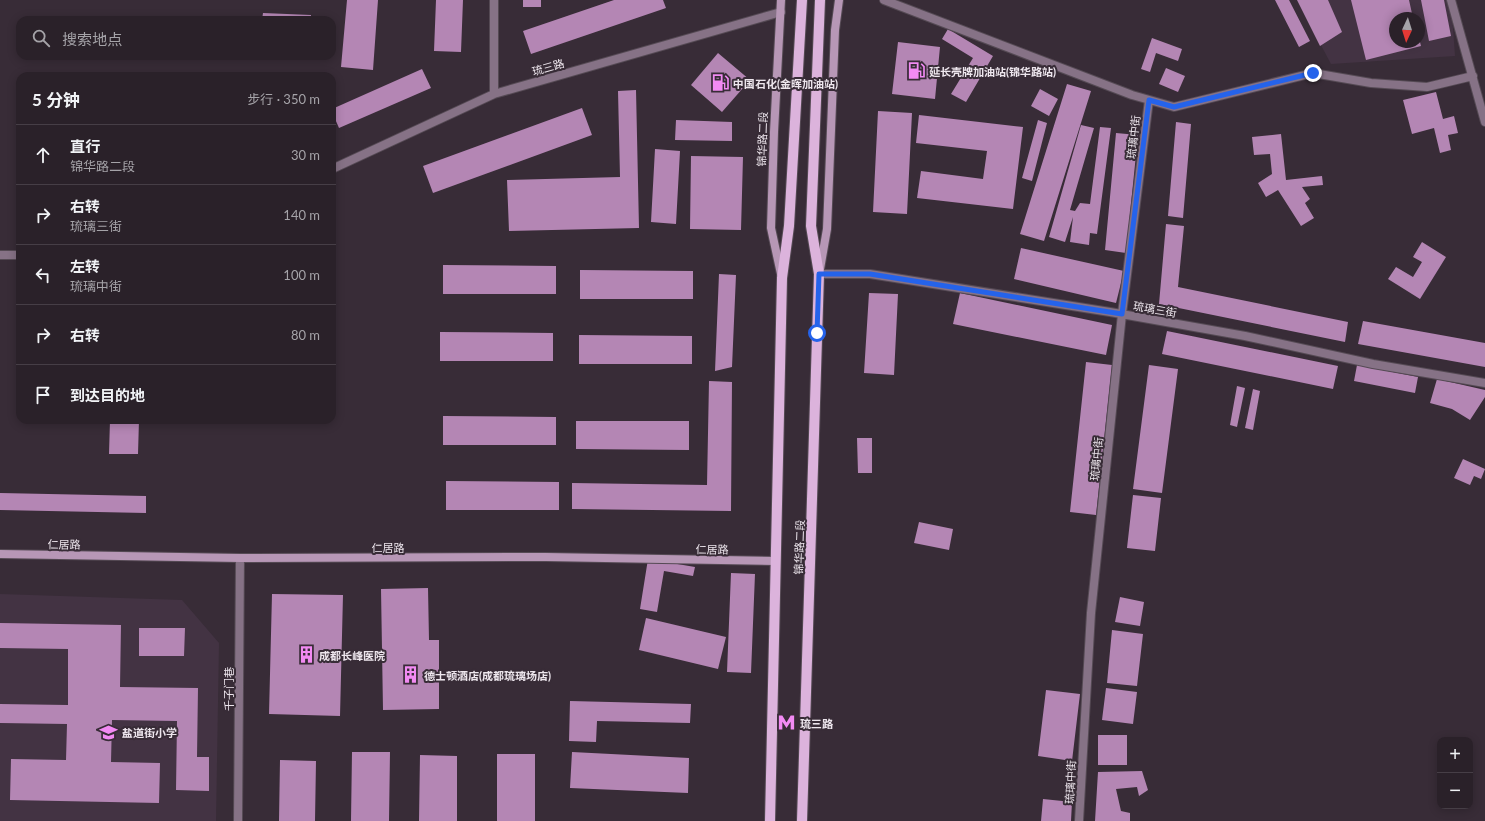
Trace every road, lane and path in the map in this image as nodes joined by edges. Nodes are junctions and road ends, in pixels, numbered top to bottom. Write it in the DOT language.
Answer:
graph roads {
  1 [pos="494,0"];
  2 [pos="781,0"];
  3 [pos="802,0"];
  4 [pos="820,0"];
  5 [pos="839,0"];
  6 [pos="884,0"];
  7 [pos="1451,0"];
  8 [pos="781,12"];
  9 [pos="1473,76"];
  10 [pos="494,94"];
  11 [pos="1149,100"];
  12 [pos="1485,122"];
  13 [pos="336,167"];
  14 [pos="0,255"];
  15 [pos="16,255"];
  16 [pos="819,274"];
  17 [pos="782,278"];
  18 [pos="1122,314"];
  19 [pos="1485,382"];
  20 [pos="0,554"];
  21 [pos="240,558"];
  22 [pos="776,561"];
  23 [pos="238,821"];
  24 [pos="770,821"];
  25 [pos="802,821"];
  26 [pos="1079,821"];
  1 -- 10 [label="street"];
  2 -- 8 [label="street, 锦华路二段"];
  3 -- 17 [label="main road, 锦华路二段"];
  4 -- 16 [label="main road, 锦华路二段"];
  5 -- 16 [label="street, 锦华路二段"];
  6 -- 11 [label="street"];
  7 -- 9 [label="street"];
  8 -- 10 [label="street, 琉三路"];
  8 -- 17 [label="street, 锦华路二段"];
  9 -- 11 [label="street"];
  9 -- 12 [label="street"];
  10 -- 13 [label="street, 琉三路"];
  11 -- 18 [label="street, 琉璃中街"];
  14 -- 15 [label="street"];
  16 -- 18 [label="street, 琉璃三街"];
  16 -- 25 [label="main road, 锦华路二段"];
  17 -- 22 [label="main road, 锦华路二段"];
  18 -- 19 [label="street, 琉璃三街"];
  18 -- 26 [label="street, 琉璃中街"];
  20 -- 21 [label="street, 仁居路"];
  21 -- 22 [label="street, 仁居路"];
  21 -- 23 [label="street, 千子门巷"];
  22 -- 24 [label="main road, 锦华路二段"];
}
